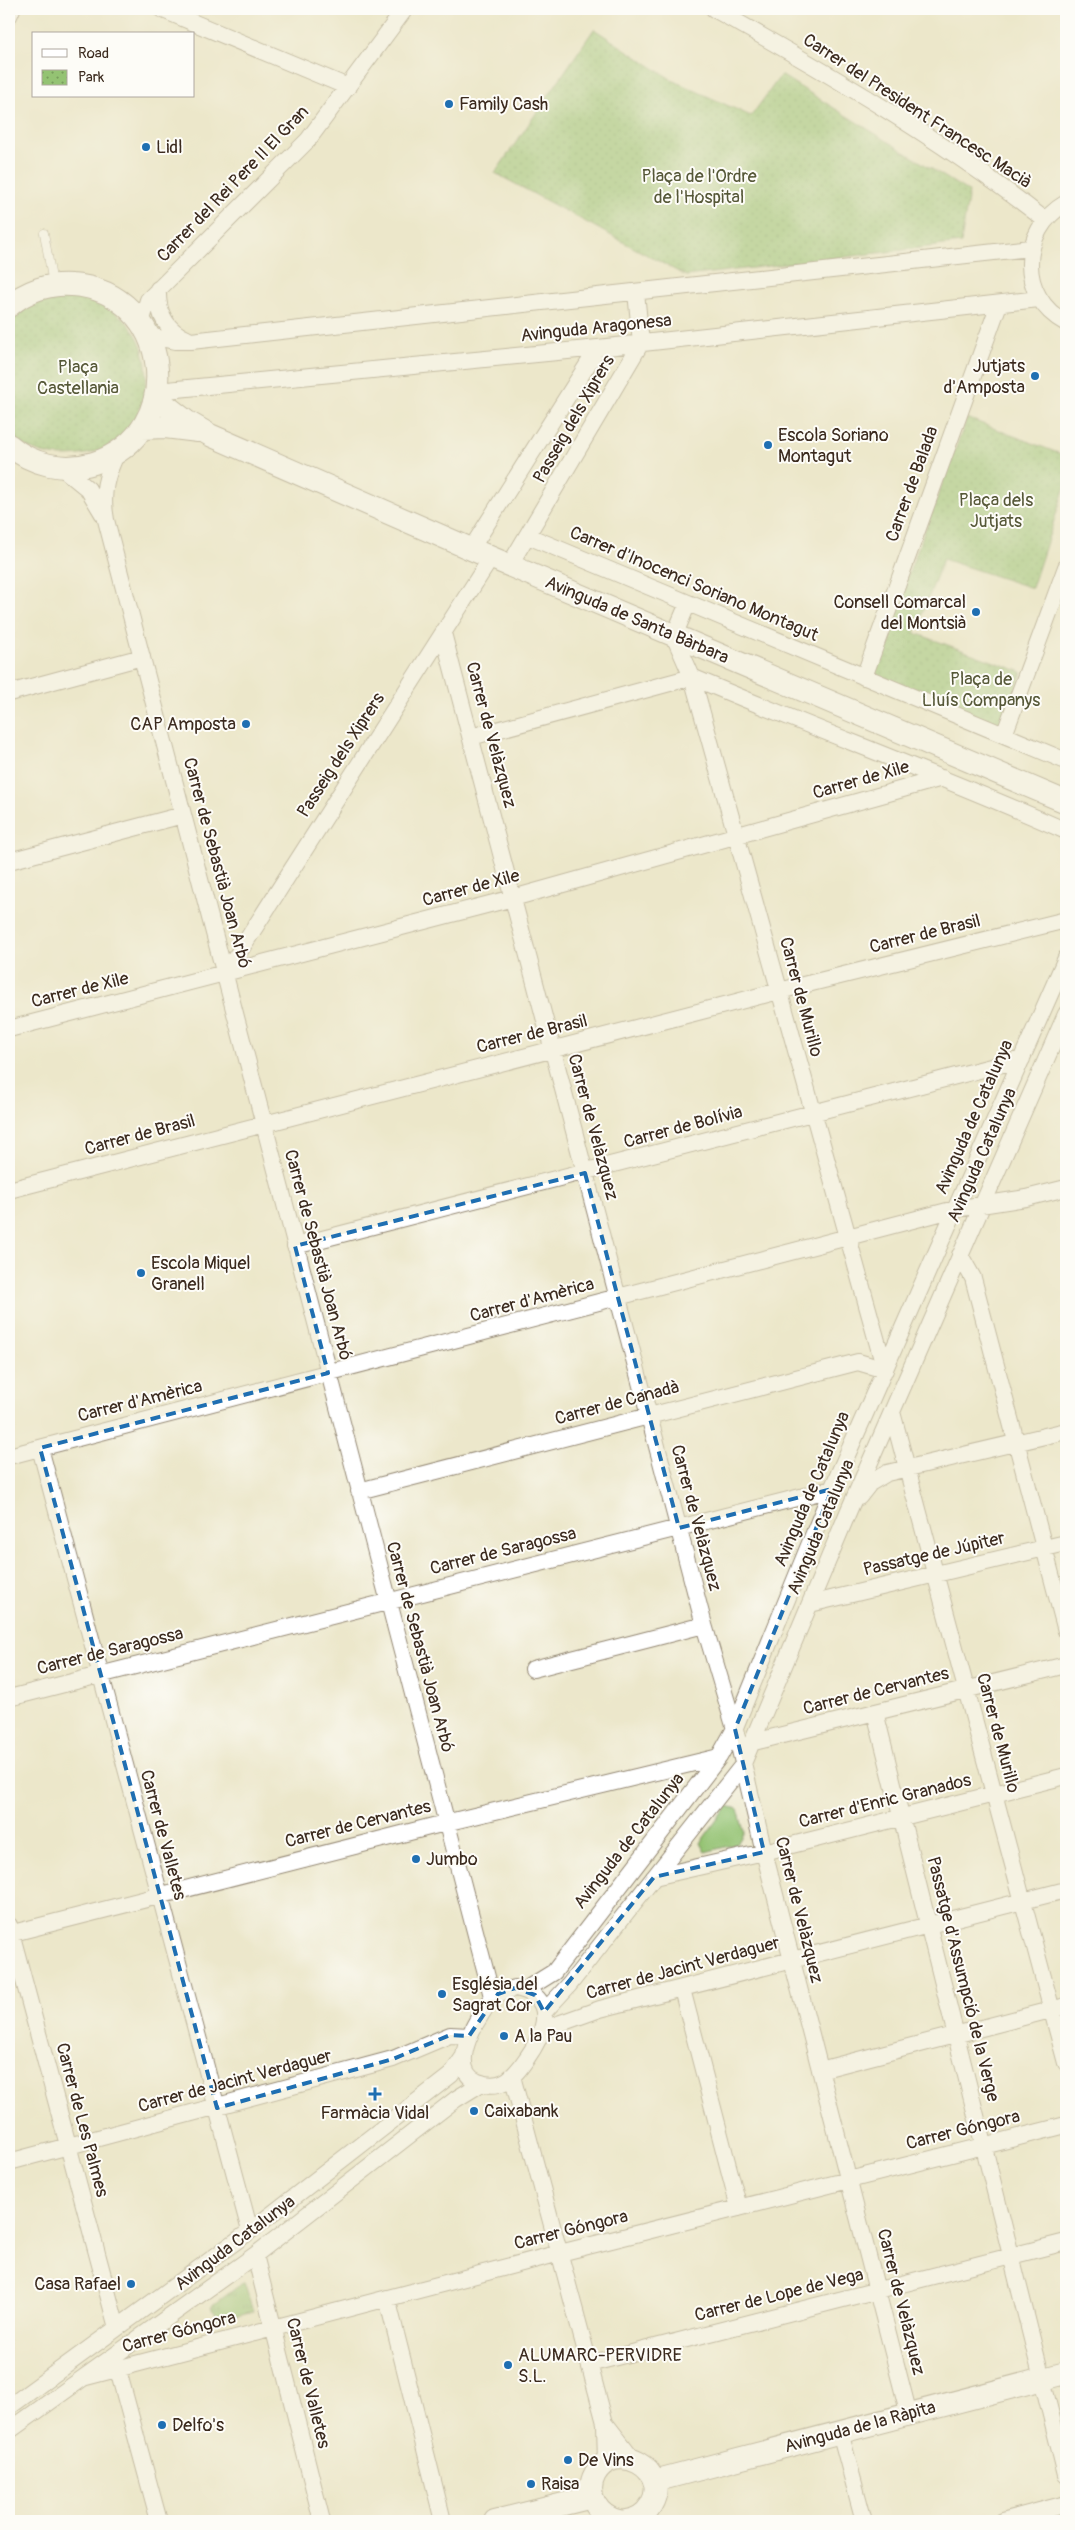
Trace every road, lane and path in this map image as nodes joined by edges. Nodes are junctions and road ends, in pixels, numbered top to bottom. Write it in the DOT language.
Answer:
graph roads {
  1 [pos="12,9"];
  2 [pos="162,9"];
  3 [pos="405,9"];
  4 [pos="714,9"];
  5 [pos="9,16"];
  6 [pos="348,88"];
  7 [pos="1066,204"];
  8 [pos="1045,220"];
  9 [pos="44,232"];
  10 [pos="1031,248"];
  11 [pos="53,286"];
  12 [pos="158,289"];
  13 [pos="636,292"];
  14 [pos="114,298"];
  15 [pos="1039,299"];
  16 [pos="999,304"];
  17 [pos="9,306"];
  18 [pos="1066,324"];
  19 [pos="145,329"];
  20 [pos="191,341"];
  21 [pos="641,343"];
  22 [pos="598,348"];
  23 [pos="156,394"];
  24 [pos="142,428"];
  25 [pos="210,435"];
  26 [pos="118,451"];
  27 [pos="13,452"];
  28 [pos="61,466"];
  29 [pos="106,520"];
  30 [pos="528,536"];
  31 [pos="490,558"];
  32 [pos="1066,567"];
  33 [pos="688,603"];
  34 [pos="443,632"];
  35 [pos="674,636"];
  36 [pos="142,657"];
  37 [pos="692,677"];
  38 [pos="864,677"];
  39 [pos="9,693"];
  40 [pos="1004,735"];
  41 [pos="471,736"];
  42 [pos="1066,761"];
  43 [pos="942,778"];
  44 [pos="1066,802"];
  45 [pos="183,815"];
  46 [pos="1066,831"];
  47 [pos="736,836"];
  48 [pos="9,861"];
  49 [pos="513,898"];
  50 [pos="1066,920"];
  51 [pos="1066,958"];
  52 [pos="225,974"];
  53 [pos="779,992"];
  54 [pos="1065,1017"];
  55 [pos="9,1029"];
  56 [pos="552,1050"];
  57 [pos="1022,1059"];
  58 [pos="813,1114"];
  59 [pos="264,1124"];
  60 [pos="585,1173"];
  61 [pos="9,1190"];
  62 [pos="1066,1190"];
  63 [pos="981,1206"];
  64 [pos="955,1209"];
  65 [pos="847,1238"];
  66 [pos="296,1246"];
  67 [pos="960,1255"];
  68 [pos="617,1298"];
  69 [pos="885,1370"];
  70 [pos="328,1373"];
  71 [pos="892,1412"];
  72 [pos="649,1416"];
  73 [pos="1066,1430"];
  74 [pos="1018,1442"];
  75 [pos="40,1448"];
  76 [pos="9,1456"];
  77 [pos="907,1469"];
  78 [pos="832,1489"];
  79 [pos="359,1491"];
  80 [pos="849,1510"];
  81 [pos="678,1528"];
  82 [pos="1066,1543"];
  83 [pos="1045,1548"];
  84 [pos="935,1574"];
  85 [pos="387,1600"];
  86 [pos="810,1604"];
  87 [pos="704,1625"];
  88 [pos="1066,1631"];
  89 [pos="1066,1665"];
  90 [pos="533,1668"];
  91 [pos="100,1674"];
  92 [pos="966,1689"];
  93 [pos="9,1698"];
  94 [pos="875,1712"];
  95 [pos="735,1729"];
  96 [pos="754,1742"];
  97 [pos="719,1757"];
  98 [pos="742,1766"];
  99 [pos="1066,1776"];
  100 [pos="994,1794"];
  101 [pos="902,1817"];
  102 [pos="445,1823"];
  103 [pos="764,1852"];
  104 [pos="654,1877"];
  105 [pos="1066,1890"];
  106 [pos="158,1895"];
  107 [pos="1023,1901"];
  108 [pos="929,1925"];
  109 [pos="10,1930"];
  110 [pos="792,1960"];
  111 [pos="682,1989"];
  112 [pos="525,1990"];
  113 [pos="493,2000"];
  114 [pos="1059,2008"];
  115 [pos="544,2012"];
  116 [pos="544,2029"];
  117 [pos="956,2035"];
  118 [pos="469,2036"];
  119 [pos="464,2056"];
  120 [pos="1066,2063"];
  121 [pos="820,2070"];
  122 [pos="512,2076"];
  123 [pos="482,2084"];
  124 [pos="217,2108"];
  125 [pos="1066,2125"];
  126 [pos="69,2146"];
  127 [pos="984,2146"];
  128 [pos="9,2162"];
  129 [pos="849,2180"];
  130 [pos="739,2208"];
  131 [pos="250,2231"];
  132 [pos="1066,2242"];
  133 [pos="560,2253"];
  134 [pos="255,2255"];
  135 [pos="1012,2256"];
  136 [pos="877,2290"];
  137 [pos="387,2298"];
  138 [pos="117,2328"];
  139 [pos="274,2328"];
  140 [pos="116,2363"];
  141 [pos="589,2364"];
  142 [pos="1066,2373"];
  143 [pos="1043,2379"];
  144 [pos="9,2407"];
  145 [pos="909,2415"];
  146 [pos="604,2423"];
  147 [pos="9,2431"];
  148 [pos="840,2432"];
  149 [pos="633,2460"];
  150 [pos="606,2462"];
  151 [pos="1066,2475"];
  152 [pos="654,2482"];
  153 [pos="592,2497"];
  154 [pos="1066,2504"];
  155 [pos="160,2521"];
  156 [pos="322,2521"];
  157 [pos="443,2521"];
  158 [pos="496,2521"];
  159 [pos="627,2521"];
  160 [pos="864,2521"];
  161 [pos="1002,2521"];
  1 -- 5 [label="street"];
  2 -- 6 [label="street"];
  3 -- 6 [label="street, Carrer del Rei Pere II El Gran"];
  4 -- 8 [label="street, Carrer del President Francesc Macià"];
  6 -- 12 [label="street, Carrer del Rei Pere II El Gran"];
  7 -- 8 [label="street"];
  8 -- 10 [label="street"];
  9 -- 11 [label="lane"];
  10 -- 13 [label="street, Avinguda Aragonesa"];
  10 -- 15 [label="street"];
  11 -- 14 [label="street"];
  11 -- 17 [label="street"];
  12 -- 14 [label="street, Carrer del Rei Pere II El Gran"];
  12 -- 19 [label="street, Carrer del Rei Pere II El Gran"];
  12 -- 20 [label="street"];
  13 -- 20 [label="street, Avinguda Aragonesa"];
  13 -- 21 [label="street"];
  14 -- 19 [label="street"];
  15 -- 16 [label="street, Avinguda Aragonesa"];
  15 -- 18 [label="street"];
  16 -- 21 [label="street, Avinguda Aragonesa"];
  16 -- 38 [label="street, Carrer de Balada"];
  19 -- 20 [label="street, Avinguda Aragonesa"];
  19 -- 23 [label="street"];
  21 -- 22 [label="street, Avinguda Aragonesa"];
  21 -- 30 [label="street, Passeig dels Xiprers"];
  22 -- 23 [label="street, Avinguda Aragonesa"];
  22 -- 31 [label="street, Passeig dels Xiprers"];
  23 -- 24 [label="street"];
  23 -- 25 [label="street, Avinguda de Santa Bàrbara"];
  24 -- 25 [label="street, Avinguda de Santa Bàrbara"];
  24 -- 26 [label="street"];
  25 -- 31 [label="street, Avinguda de Santa Bàrbara"];
  26 -- 28 [label="street"];
  26 -- 29 [label="street, Carrer de Sebastià Joan Arbó"];
  27 -- 28 [label="street"];
  28 -- 29 [label="street, Carrer de Sebastià Joan Arbó"];
  29 -- 36 [label="street, Carrer de Sebastià Joan Arbó"];
  30 -- 31 [label="street, Passeig dels Xiprers"];
  30 -- 33 [label="street, Carrer d'Inocenci Soriano Montagut"];
  31 -- 34 [label="street, Passeig dels Xiprers"];
  31 -- 35 [label="street, Avinguda de Santa Bàrbara"];
  32 -- 40 [label="street"];
  33 -- 35 [label="street"];
  33 -- 38 [label="street, Carrer d'Inocenci Soriano Montagut"];
  34 -- 41 [label="street, Carrer de Velàzquez"];
  34 -- 52 [label="street, Passeig dels Xiprers"];
  35 -- 37 [label="street, Carrer de Murillo"];
  35 -- 44 [label="street, Avinguda de Santa Bàrbara"];
  36 -- 39 [label="street"];
  36 -- 45 [label="street, Carrer de Sebastià Joan Arbó"];
  37 -- 41 [label="street"];
  37 -- 43 [label="street, Avinguda de Santa Bàrbara"];
  37 -- 47 [label="street, Carrer de Murillo"];
  38 -- 40 [label="street, Carrer d'Inocenci Soriano Montagut"];
  40 -- 42 [label="street, Carrer d'Inocenci Soriano Montagut"];
  41 -- 49 [label="street, Carrer de Velàzquez"];
  43 -- 46 [label="street, Avinguda de Santa Bàrbara"];
  43 -- 47 [label="street, Carrer de Xile"];
  45 -- 48 [label="street"];
  45 -- 52 [label="street, Carrer de Sebastià Joan Arbó"];
  47 -- 49 [label="street, Carrer de Xile"];
  47 -- 53 [label="street, Carrer de Murillo"];
  49 -- 52 [label="street, Carrer de Xile"];
  49 -- 56 [label="street, Carrer de Velàzquez"];
  50 -- 53 [label="street, Carrer de Brasil"];
  51 -- 57 [label="street, Avinguda de Catalunya"];
  52 -- 55 [label="street, Carrer de Xile"];
  52 -- 59 [label="street, Carrer de Sebastià Joan Arbó"];
  53 -- 56 [label="street, Carrer de Brasil"];
  53 -- 58 [label="street, Carrer de Murillo"];
  54 -- 63 [label="street, Avinguda Catalunya"];
  56 -- 59 [label="street, Carrer de Brasil"];
  56 -- 60 [label="street, Carrer de Velàzquez"];
  57 -- 58 [label="street, Carrer de Bolívia"];
  57 -- 64 [label="street, Avinguda de Catalunya"];
  58 -- 60 [label="street, Carrer de Bolívia"];
  58 -- 65 [label="street, Carrer de Murillo"];
  59 -- 61 [label="street, Carrer de Brasil"];
  59 -- 66 [label="street, Carrer de Sebastià Joan Arbó"];
  60 -- 66 [label="street, Carrer de Bolívia"];
  60 -- 68 [label="street, Carrer de Velàzquez"];
  62 -- 63 [label="street, Carrer d'Amèrica"];
  63 -- 64 [label="street, Carrer d'Amèrica"];
  63 -- 67 [label="street, Avinguda Catalunya"];
  64 -- 65 [label="street, Carrer d'Amèrica"];
  64 -- 69 [label="street, Avinguda de Catalunya"];
  65 -- 68 [label="street, Carrer d'Amèrica"];
  65 -- 69 [label="street, Carrer de Murillo"];
  66 -- 70 [label="street, Carrer de Sebastià Joan Arbó"];
  67 -- 71 [label="street, Avinguda Catalunya"];
  67 -- 74 [label="street"];
  68 -- 70 [label="street, Carrer d'Amèrica"];
  68 -- 72 [label="street, Carrer de Velàzquez"];
  69 -- 72 [label="street, Carrer de Canadà"];
  69 -- 78 [label="street, Avinguda de Catalunya"];
  70 -- 75 [label="street, Carrer d'Amèrica"];
  70 -- 79 [label="street, Carrer de Sebastià Joan Arbó"];
  71 -- 77 [label="street, Carrer de Murillo"];
  71 -- 80 [label="street, Avinguda Catalunya"];
  72 -- 79 [label="street, Carrer de Canadà"];
  72 -- 81 [label="street, Carrer de Velàzquez"];
  73 -- 74 [label="street"];
  74 -- 77 [label="street"];
  74 -- 83 [label="street"];
  75 -- 76 [label="street, Carrer d'Amèrica"];
  75 -- 91 [label="street, Carrer de Valletes"];
  77 -- 80 [label="street"];
  77 -- 84 [label="street, Carrer de Murillo"];
  78 -- 81 [label="street, Carrer de Saragossa"];
  78 -- 95 [label="street, Avinguda de Catalunya"];
  79 -- 85 [label="street, Carrer de Sebastià Joan Arbó"];
  80 -- 86 [label="street, Avinguda Catalunya"];
  81 -- 85 [label="street, Carrer de Saragossa"];
  81 -- 87 [label="street, Carrer de Velàzquez"];
  82 -- 83 [label="street, Passatge de Júpiter"];
  83 -- 84 [label="street, Passatge de Júpiter"];
  83 -- 88 [label="street"];
  84 -- 86 [label="street, Passatge de Júpiter"];
  84 -- 92 [label="street, Carrer de Murillo"];
  85 -- 91 [label="street, Carrer de Saragossa"];
  85 -- 102 [label="street, Carrer de Sebastià Joan Arbó"];
  86 -- 96 [label="street, Avinguda Catalunya"];
  87 -- 90 [label="street"];
  87 -- 95 [label="street, Carrer de Velàzquez"];
  89 -- 92 [label="street, Carrer de Cervantes"];
  91 -- 93 [label="street, Carrer de Saragossa"];
  91 -- 106 [label="street, Carrer de Valletes"];
  92 -- 94 [label="street, Carrer de Cervantes"];
  92 -- 100 [label="street, Carrer de Murillo"];
  94 -- 96 [label="street, Carrer de Cervantes"];
  94 -- 101 [label="street, Passatge d'Assumpció de la Verge"];
  95 -- 97 [label="street, Avinguda de Catalunya"];
  95 -- 98 [label="street, Carrer de Velàzquez"];
  96 -- 98 [label="street, Avinguda Catalunya"];
  97 -- 102 [label="street, Carrer de Cervantes"];
  97 -- 112 [label="street, Avinguda de Catalunya"];
  98 -- 103 [label="street, Carrer de Velàzquez"];
  98 -- 104 [label="street, Avinguda Catalunya"];
  99 -- 100 [label="street, Carrer d'Enric Granados"];
  100 -- 101 [label="street, Carrer d'Enric Granados"];
  100 -- 107 [label="street, Carrer de Murillo"];
  101 -- 103 [label="street, Carrer d'Enric Granados"];
  101 -- 108 [label="street, Passatge d'Assumpció de la Verge"];
  102 -- 106 [label="street, Carrer de Cervantes"];
  102 -- 113 [label="street, Carrer de Sebastià Joan Arbó"];
  103 -- 104 [label="street, Carrer d'Enric Granados"];
  103 -- 110 [label="street, Carrer de Velàzquez"];
  104 -- 115 [label="street, Avinguda Catalunya"];
  105 -- 107 [label="street, Carrer de Jacint Verdaguer"];
  106 -- 109 [label="street, Carrer de Cervantes"];
  106 -- 124 [label="street, Carrer de Valletes"];
  107 -- 108 [label="street, Carrer de Jacint Verdaguer"];
  107 -- 114 [label="street, Carrer de Murillo"];
  108 -- 110 [label="street, Carrer de Jacint Verdaguer"];
  108 -- 117 [label="street, Passatge d'Assumpció de la Verge"];
  109 -- 126 [label="street, Carrer de Les Palmes"];
  110 -- 111 [label="street, Carrer de Jacint Verdaguer"];
  110 -- 121 [label="street, Carrer de Velàzquez"];
  111 -- 116 [label="street, Carrer de Jacint Verdaguer"];
  111 -- 130 [label="street"];
  112 -- 113 [label="street"];
  112 -- 115 [label="street"];
  113 -- 118 [label="street"];
  114 -- 117 [label="street"];
  114 -- 120 [label="street, Carrer de Murillo"];
  115 -- 116 [label="street"];
  116 -- 122 [label="street"];
  117 -- 121 [label="street"];
  117 -- 127 [label="street, Passatge d'Assumpció de la Verge"];
  118 -- 119 [label="street"];
  118 -- 124 [label="street, Carrer de Jacint Verdaguer"];
  119 -- 123 [label="street"];
  119 -- 131 [label="street"];
  121 -- 129 [label="street, Carrer de Velàzquez"];
  122 -- 123 [label="street"];
  122 -- 133 [label="street"];
  123 -- 134 [label="street, Avinguda Catalunya"];
  124 -- 126 [label="street, Carrer de Jacint Verdaguer"];
  124 -- 131 [label="street, Carrer de Valletes"];
  125 -- 127 [label="street, Carrer Góngora"];
  126 -- 128 [label="street, Carrer de Jacint Verdaguer"];
  126 -- 138 [label="street, Carrer de Les Palmes"];
  127 -- 129 [label="street, Carrer Góngora"];
  127 -- 135 [label="street, Passatge d'Assumpció de la Verge"];
  129 -- 130 [label="street, Carrer Góngora"];
  129 -- 136 [label="street, Carrer de Velàzquez"];
  130 -- 133 [label="street, Carrer Góngora"];
  131 -- 138 [label="street"];
  132 -- 135 [label="street, Carrer de Lope de Vega"];
  133 -- 137 [label="street, Carrer Góngora"];
  133 -- 141 [label="street"];
  134 -- 139 [label="street, Carrer de Valletes"];
  134 -- 140 [label="street, Avinguda Catalunya"];
  135 -- 136 [label="street, Carrer de Lope de Vega"];
  135 -- 143 [label="street, Passatge d'Assumpció de la Verge"];
  136 -- 141 [label="street, Carrer de Lope de Vega"];
  136 -- 145 [label="street, Carrer de Velàzquez"];
  137 -- 139 [label="street, Carrer Góngora"];
  137 -- 157 [label="street"];
  138 -- 144 [label="street"];
  139 -- 140 [label="street, Carrer Góngora"];
  139 -- 156 [label="street, Carrer de Valletes"];
  140 -- 147 [label="street, Carrer Góngora"];
  140 -- 155 [label="street"];
  141 -- 146 [label="street"];
  142 -- 143 [label="street, Avinguda de la Ràpita"];
  143 -- 145 [label="street, Avinguda de la Ràpita"];
  143 -- 151 [label="street, Passatge d'Assumpció de la Verge"];
  145 -- 148 [label="street, Avinguda de la Ràpita"];
  146 -- 149 [label="street"];
  146 -- 150 [label="street"];
  148 -- 152 [label="street, Avinguda de la Ràpita"];
  148 -- 160 [label="street"];
  149 -- 150 [label="street"];
  149 -- 152 [label="street"];
  150 -- 153 [label="street"];
  152 -- 159 [label="street"];
  153 -- 158 [label="street"];
  153 -- 159 [label="street"];
  154 -- 161 [label="street"];
}
